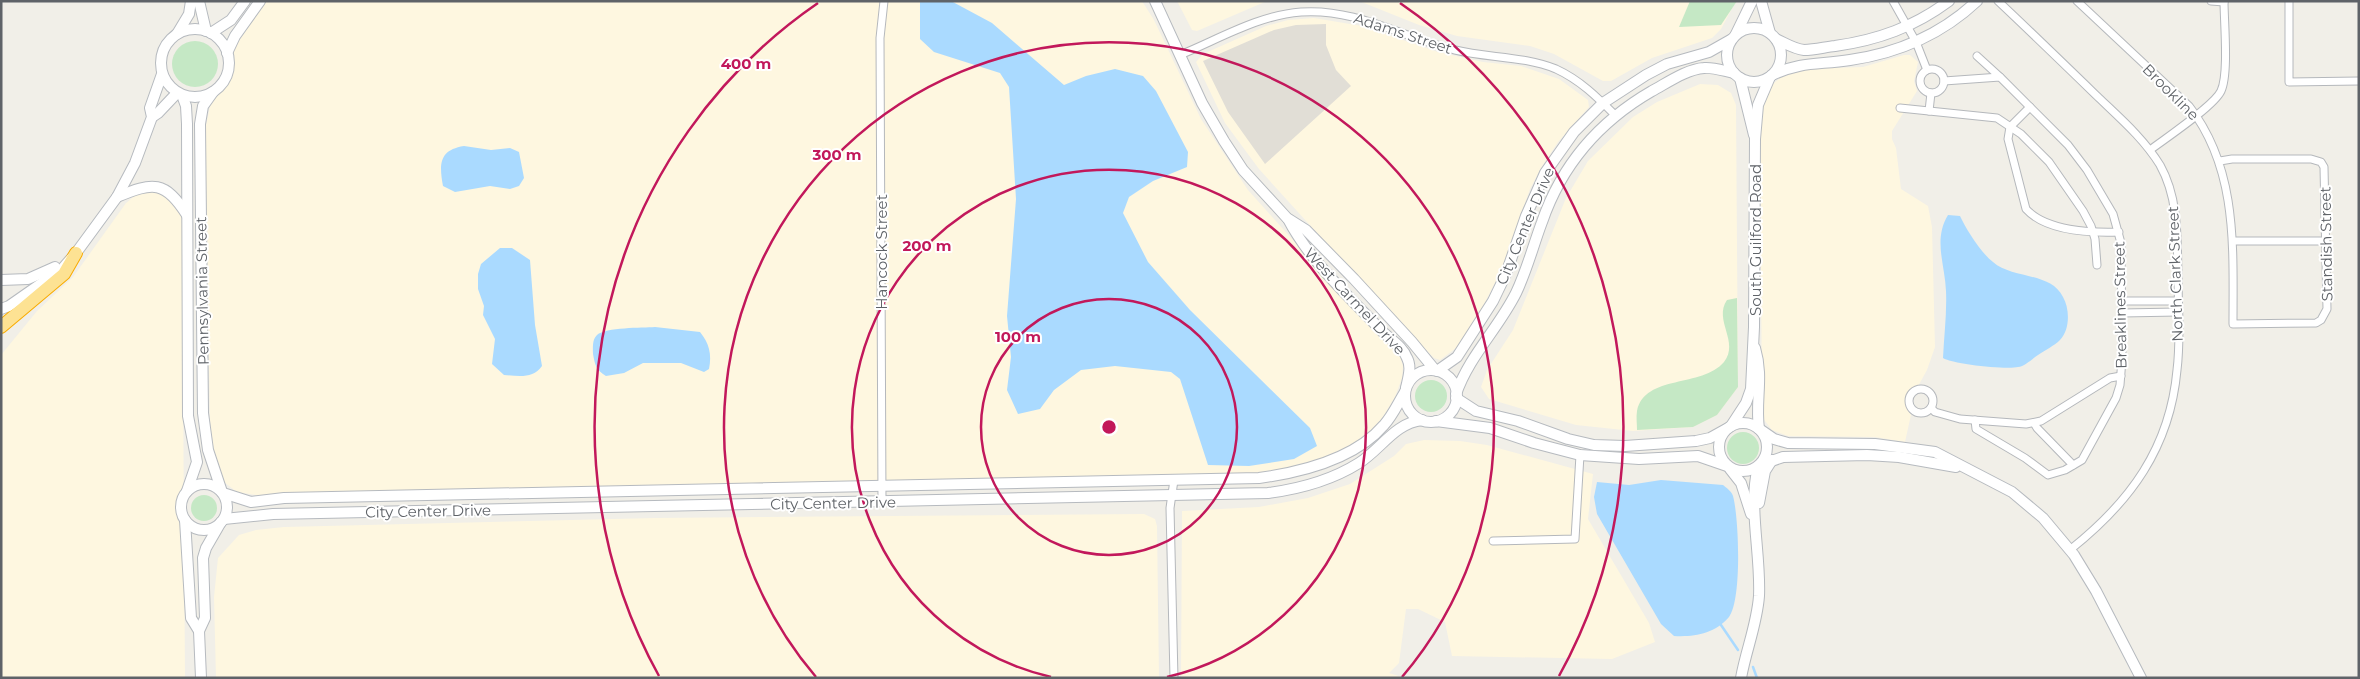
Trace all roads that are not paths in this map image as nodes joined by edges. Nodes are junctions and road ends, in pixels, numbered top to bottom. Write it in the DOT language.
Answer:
graph roads {
  1 [pos="191,1"];
  2 [pos="199,1"];
  3 [pos="245,1"];
  4 [pos="260,1"];
  5 [pos="884,1"];
  6 [pos="1155,1"];
  7 [pos="1752,1"];
  8 [pos="1761,1"];
  9 [pos="1894,1"];
  10 [pos="1948,1"];
  11 [pos="1977,1"];
  12 [pos="1998,1"];
  13 [pos="2077,1"];
  14 [pos="2211,1"];
  15 [pos="2289,1"];
  16 [pos="2224,2"];
  17 [pos="1907,27"];
  18 [pos="209,32"];
  19 [pos="176,35"];
  20 [pos="1773,36"];
  21 [pos="1734,37"];
  22 [pos="1916,42"];
  23 [pos="227,53"];
  24 [pos="1180,55"];
  25 [pos="1977,56"];
  26 [pos="1927,70"];
  27 [pos="162,74"];
  28 [pos="1737,76"];
  29 [pos="1771,76"];
  30 [pos="2000,77"];
  31 [pos="1944,81"];
  32 [pos="2359,81"];
  33 [pos="213,92"];
  34 [pos="1931,93"];
  35 [pos="180,94"];
  36 [pos="1603,103"];
  37 [pos="2030,107"];
  38 [pos="1900,108"];
  39 [pos="1929,111"];
  40 [pos="1615,115"];
  41 [pos="2196,115"];
  42 [pos="152,117"];
  43 [pos="2010,126"];
  44 [pos="1755,139"];
  45 [pos="2150,150"];
  46 [pos="2220,161"];
  47 [pos="117,197"];
  48 [pos="187,216"];
  49 [pos="1288,218"];
  50 [pos="2119,232"];
  51 [pos="2093,233"];
  52 [pos="2233,241"];
  53 [pos="2326,241"];
  54 [pos="76,253"];
  55 [pos="2097,265"];
  56 [pos="1,280"];
  57 [pos="2178,301"];
  58 [pos="2122,302"];
  59 [pos="1,309"];
  60 [pos="2178,312"];
  61 [pos="2122,313"];
  62 [pos="2233,324"];
  63 [pos="1,327"];
  64 [pos="1754,342"];
  65 [pos="1436,371"];
  66 [pos="2121,376"];
  67 [pos="1405,390"];
  68 [pos="1456,396"];
  69 [pos="1931,408"];
  70 [pos="1422,420"];
  71 [pos="1975,420"];
  72 [pos="1436,421"];
  73 [pos="2034,423"];
  74 [pos="1730,427"];
  75 [pos="1760,430"];
  76 [pos="1580,455"];
  77 [pos="1773,460"];
  78 [pos="2073,465"];
  79 [pos="1759,466"];
  80 [pos="1728,467"];
  81 [pos="1962,468"];
  82 [pos="1174,480"];
  83 [pos="882,486"];
  84 [pos="187,491"];
  85 [pos="222,492"];
  86 [pos="1172,496"];
  87 [pos="882,502"];
  88 [pos="1756,512"];
  89 [pos="185,520"];
  90 [pos="222,520"];
  91 [pos="1756,527"];
  92 [pos="1493,541"];
  93 [pos="2071,549"];
  94 [pos="199,631"];
  95 [pos="201,678"];
  96 [pos="1174,678"];
  97 [pos="1741,678"];
  98 [pos="2141,678"];
  1 -- 19 [label="street"];
  2 -- 18 [label="street"];
  3 -- 18 [label="street"];
  4 -- 23 [label="street"];
  5 -- 83 [label="street, Hancock Street"];
  6 -- 24 [label="street, West Carmel Drive"];
  7 -- 21 [label="street"];
  8 -- 20 [label="street"];
  9 -- 17 [label="street"];
  10 -- 17 [label="street"];
  11 -- 22 [label="street"];
  12 -- 45 [label="street, North Clark Street"];
  13 -- 41 [label="street, Brookline"];
  14 -- 16 [label="street"];
  15 -- 32 [label="street"];
  16 -- 41 [label="street"];
  17 -- 20 [label="street"];
  17 -- 22 [label="street"];
  18 -- 19 [label="street"];
  18 -- 23 [label="street"];
  19 -- 27 [label="street"];
  20 -- 21 [label="street"];
  20 -- 29 [label="street"];
  21 -- 28 [label="street"];
  21 -- 36 [label="street, City Center Drive"];
  22 -- 26 [label="street"];
  22 -- 29 [label="street"];
  23 -- 33 [label="street"];
  24 -- 36 [label="street, Adams Street"];
  24 -- 49 [label="street, West Carmel Drive"];
  25 -- 30 [label="street, Breaklines Street"];
  26 -- 31 [label="street"];
  26 -- 34 [label="street"];
  27 -- 35 [label="street"];
  27 -- 42 [label="street"];
  28 -- 29 [label="street"];
  28 -- 40 [label="street, City Center Drive"];
  28 -- 44 [label="street, South Guilford Road"];
  29 -- 44 [label="street, South Guilford Road"];
  30 -- 31 [label="street"];
  30 -- 37 [label="street, Breaklines Street"];
  31 -- 34 [label="street"];
  33 -- 35 [label="street"];
  33 -- 85 [label="street, Pennsylvania Street"];
  34 -- 39 [label="street"];
  35 -- 42 [label="street"];
  35 -- 48 [label="street, Pennsylvania Street"];
  36 -- 40 [label="street, Adams Street"];
  36 -- 65 [label="street, City Center Drive"];
  37 -- 43 [label="street"];
  37 -- 50 [label="street, Breaklines Street"];
  38 -- 39 [label="street"];
  39 -- 43 [label="street"];
  40 -- 68 [label="street, City Center Drive"];
  41 -- 45 [label="street"];
  41 -- 46 [label="street, Brookline"];
  42 -- 47 [label="street"];
  43 -- 51 [label="street"];
  43 -- 51 [label="street"];
  44 -- 64 [label="street, South Guilford Road"];
  45 -- 57 [label="street, North Clark Street"];
  46 -- 52 [label="street, Brookline"];
  46 -- 53 [label="street, Standish Street"];
  47 -- 48 [label="street"];
  47 -- 54 [label="street"];
  48 -- 84 [label="street, Pennsylvania Street"];
  49 -- 65 [label="street, West Carmel Drive"];
  49 -- 67 [label="street, West Carmel Drive"];
  50 -- 51 [label="street"];
  50 -- 58 [label="street, Breaklines Street"];
  51 -- 55 [label="street"];
  52 -- 53 [label="street"];
  52 -- 62 [label="street, Brookline"];
  53 -- 62 [label="street, Standish Street"];
  54 -- 56 [label="street"];
  54 -- 59 [label="street"];
  54 -- 63 [label="highway"];
  57 -- 58 [label="street"];
  57 -- 60 [label="street, North Clark Street"];
  58 -- 61 [label="street, Breaklines Street"];
  60 -- 61 [label="street"];
  60 -- 93 [label="street, North Clark Street"];
  61 -- 66 [label="street, Breaklines Street"];
  64 -- 74 [label="street, South Guilford Road"];
  64 -- 75 [label="street, South Guilford Road"];
  65 -- 67 [label="street"];
  65 -- 68 [label="street"];
  66 -- 73 [label="street"];
  66 -- 78 [label="street, Breaklines Street"];
  67 -- 70 [label="street"];
  67 -- 82 [label="street, City Center Drive"];
  68 -- 72 [label="street"];
  68 -- 74 [label="street"];
  69 -- 71 [label="street"];
  70 -- 72 [label="street"];
  70 -- 86 [label="street, City Center Drive"];
  71 -- 73 [label="street"];
  71 -- 78 [label="street, Breaklines Street"];
  72 -- 76 [label="street"];
  73 -- 78 [label="street"];
  74 -- 75 [label="street"];
  74 -- 80 [label="street"];
  75 -- 79 [label="street"];
  75 -- 81 [label="street"];
  76 -- 80 [label="street"];
  76 -- 92 [label="street"];
  77 -- 79 [label="street"];
  77 -- 81 [label="street"];
  77 -- 88 [label="street"];
  79 -- 80 [label="street"];
  79 -- 88 [label="street"];
  80 -- 91 [label="street"];
  81 -- 93 [label="street"];
  82 -- 83 [label="street, City Center Drive"];
  82 -- 86 [label="street"];
  83 -- 85 [label="street, City Center Drive"];
  83 -- 87 [label="street, Hancock Street"];
  84 -- 85 [label="street"];
  84 -- 89 [label="street"];
  85 -- 90 [label="street"];
  86 -- 87 [label="street, City Center Drive"];
  86 -- 96 [label="street"];
  87 -- 90 [label="street, City Center Drive"];
  88 -- 91 [label="street"];
  89 -- 90 [label="street"];
  89 -- 94 [label="street"];
  90 -- 94 [label="street"];
  91 -- 97 [label="street"];
  93 -- 98 [label="street"];
  94 -- 95 [label="street"];
}
